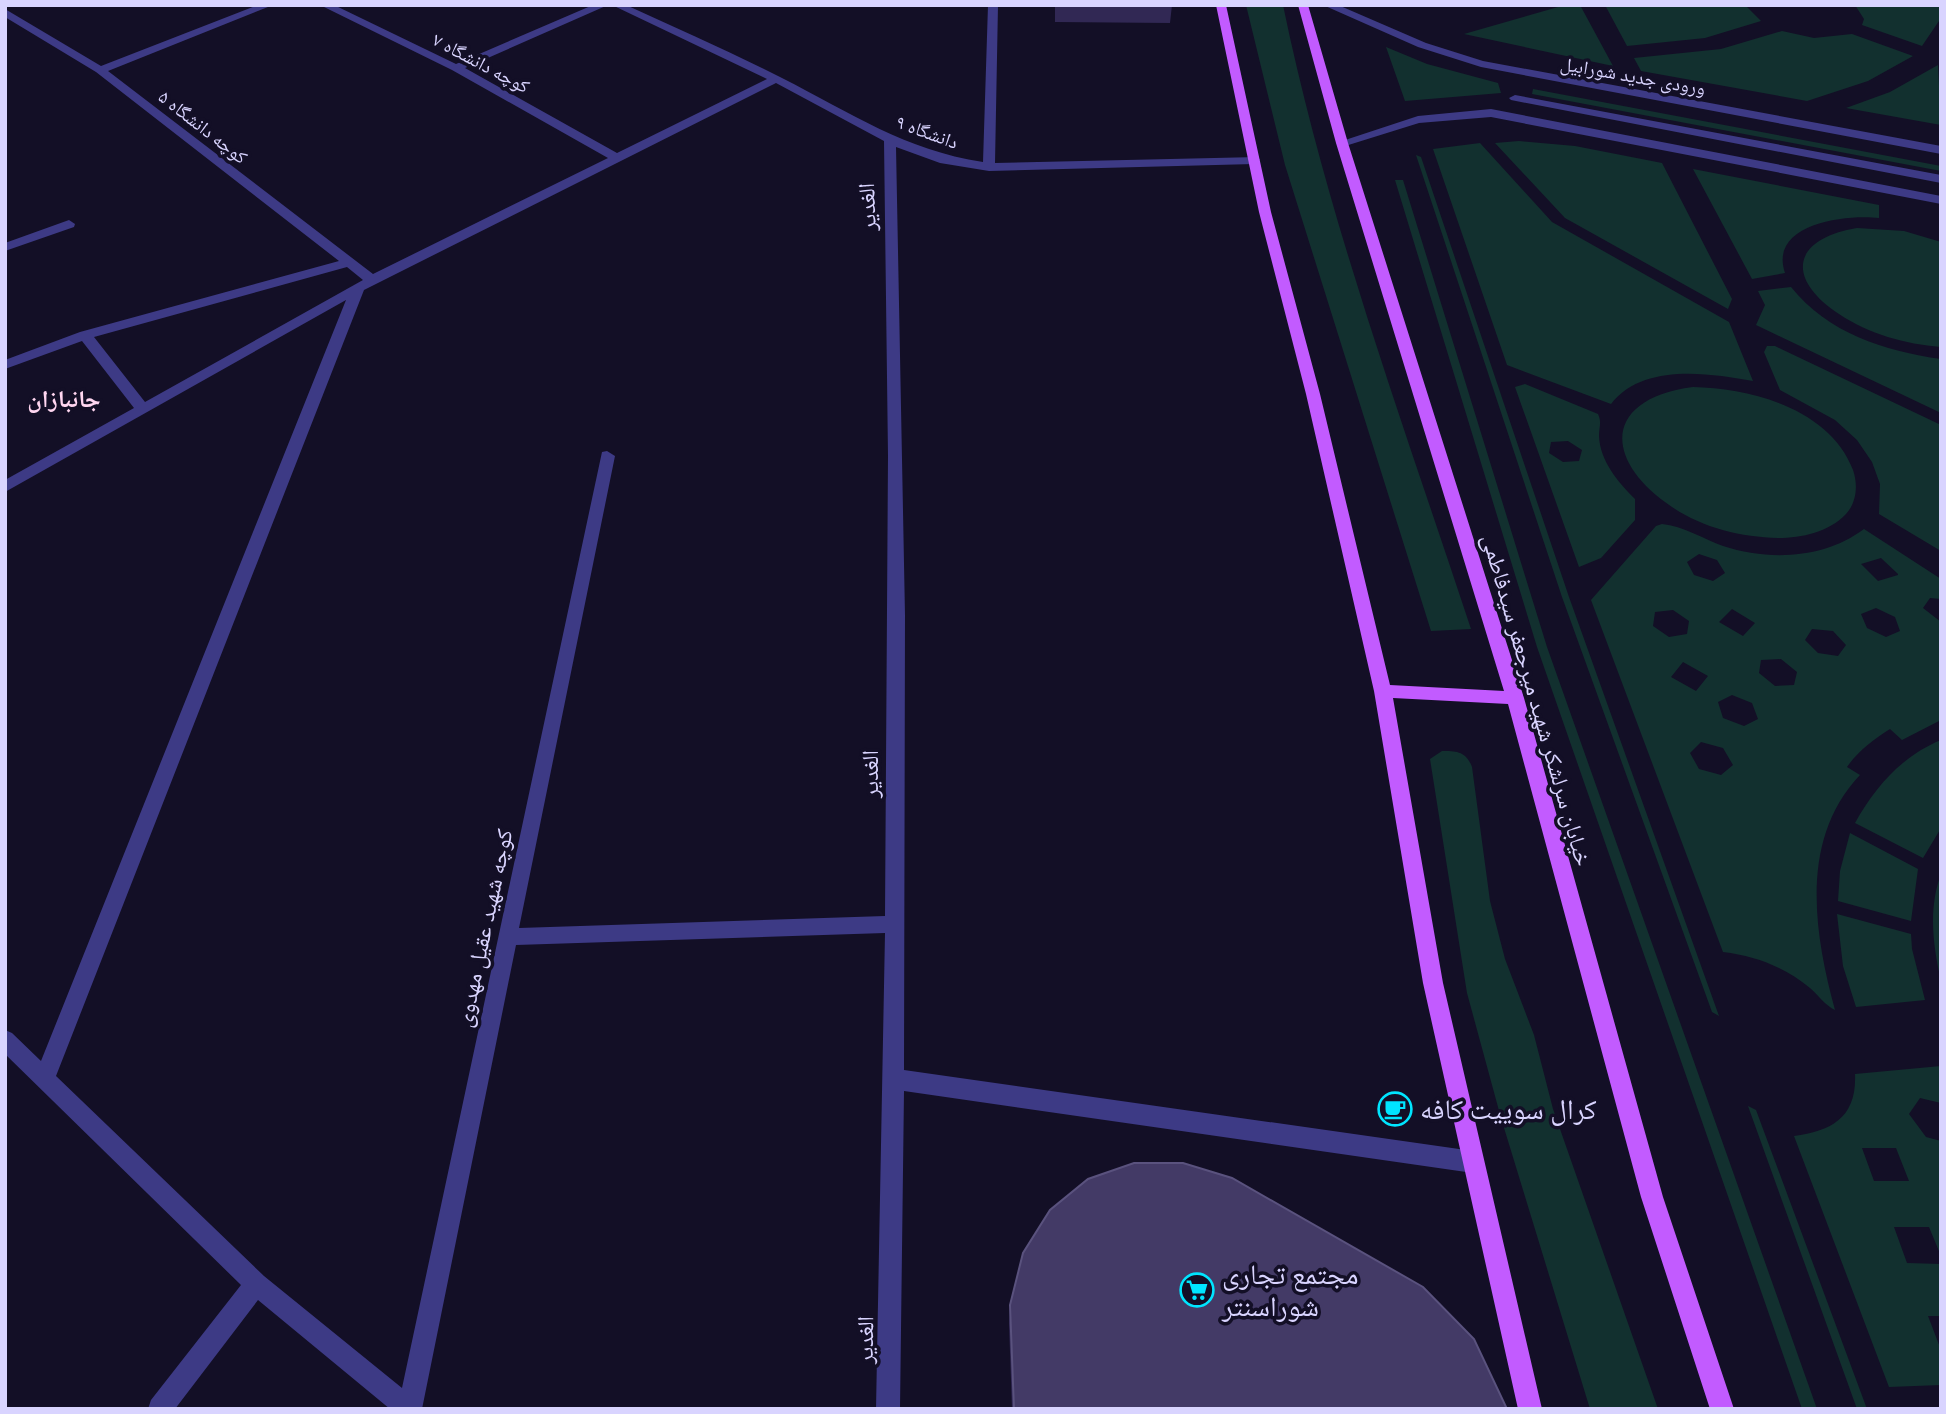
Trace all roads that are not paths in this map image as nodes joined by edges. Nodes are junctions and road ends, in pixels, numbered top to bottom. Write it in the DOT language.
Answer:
graph roads {
  1 [pos="268,5"];
  2 [pos="325,5"];
  3 [pos="603,5"];
  4 [pos="617,5"];
  5 [pos="993,5"];
  6 [pos="1221,5"];
  7 [pos="1303,5"];
  8 [pos="1328,5"];
  9 [pos="5,12"];
  10 [pos="456,68"];
  11 [pos="100,70"];
  12 [pos="1523,73"];
  13 [pos="776,79"];
  14 [pos="1516,98"];
  15 [pos="1583,111"];
  16 [pos="1510,117"];
  17 [pos="1625,119"];
  18 [pos="1668,127"];
  19 [pos="1579,130"];
  20 [pos="1712,135"];
  21 [pos="890,138"];
  22 [pos="1621,138"];
  23 [pos="1342,143"];
  24 [pos="1758,144"];
  25 [pos="1665,146"];
  26 [pos="1941,150"];
  27 [pos="1802,152"];
  28 [pos="1709,155"];
  29 [pos="617,158"];
  30 [pos="1254,160"];
  31 [pos="1847,161"];
  32 [pos="1756,164"];
  33 [pos="989,167"];
  34 [pos="1893,170"];
  35 [pos="1801,173"];
  36 [pos="1940,179"];
  37 [pos="1847,181"];
  38 [pos="1893,191"];
  39 [pos="1941,200"];
  40 [pos="69,224"];
  41 [pos="5,247"];
  42 [pos="349,261"];
  43 [pos="365,284"];
  44 [pos="85,335"];
  45 [pos="5,365"];
  46 [pos="143,409"];
  47 [pos="607,456"];
  48 [pos="5,487"];
  49 [pos="1383,691"];
  50 [pos="1515,698"];
  51 [pos="895,924"];
  52 [pos="508,937"];
  53 [pos="5,1040"];
  54 [pos="45,1078"];
  55 [pos="894,1079"];
  56 [pos="1473,1162"];
  57 [pos="256,1284"];
  58 [pos="160,1409"];
  59 [pos="410,1409"];
  60 [pos="888,1409"];
  61 [pos="1530,1409"];
  62 [pos="1723,1409"];
  1 -- 11 [label="street"];
  2 -- 10 [label="street, کوچه دانشگاه ۷"];
  3 -- 10 [label="street"];
  4 -- 13 [label="street, دانشگاه ۹"];
  5 -- 33 [label="street"];
  6 -- 30 [label="main road"];
  7 -- 23 [label="main road, خیابان سرلشکر شهید میرجعفر سیدفاطمی"];
  8 -- 12 [label="street, ورودی جدید شورابیل"];
  9 -- 11 [label="street, کوچه دانشگاه ۵"];
  10 -- 29 [label="street, کوچه دانشگاه ۷"];
  11 -- 42 [label="street, کوچه دانشگاه ۵"];
  12 -- 14 [label="street"];
  12 -- 26 [label="street, ورودی جدید شورابیل"];
  13 -- 21 [label="street, دانشگاه ۹"];
  13 -- 29 [label="street"];
  14 -- 15 [label="street"];
  14 -- 16 [label="street"];
  15 -- 17 [label="street"];
  15 -- 19 [label="street"];
  16 -- 19 [label="street"];
  16 -- 23 [label="street"];
  17 -- 18 [label="street"];
  17 -- 22 [label="street"];
  18 -- 20 [label="street"];
  18 -- 25 [label="street"];
  19 -- 22 [label="street"];
  20 -- 24 [label="street"];
  20 -- 28 [label="street"];
  21 -- 33 [label="street, دانشگاه ۹"];
  21 -- 51 [label="street, الغدیر"];
  22 -- 25 [label="street"];
  23 -- 50 [label="main road, خیابان سرلشکر شهید میرجعفر سیدفاطمی"];
  24 -- 27 [label="street"];
  24 -- 32 [label="street"];
  25 -- 28 [label="street"];
  27 -- 31 [label="street"];
  27 -- 35 [label="street"];
  28 -- 32 [label="street"];
  29 -- 43 [label="street"];
  30 -- 33 [label="street, دانشگاه ۹"];
  30 -- 49 [label="main road"];
  31 -- 34 [label="street"];
  31 -- 37 [label="street"];
  32 -- 35 [label="street"];
  34 -- 36 [label="street"];
  34 -- 38 [label="street"];
  35 -- 37 [label="street"];
  36 -- 39 [label="street"];
  37 -- 38 [label="street"];
  38 -- 39 [label="street"];
  40 -- 41 [label="street"];
  42 -- 43 [label="street, کوچه دانشگاه ۵"];
  42 -- 44 [label="street"];
  43 -- 46 [label="street"];
  43 -- 54 [label="street"];
  44 -- 45 [label="street"];
  44 -- 46 [label="street"];
  46 -- 48 [label="street"];
  47 -- 52 [label="street, کوچه شهید عقیل مهدوی"];
  49 -- 50 [label="main road"];
  49 -- 56 [label="main road"];
  50 -- 62 [label="main road, خیابان سرلشکر شهید میرجعفر سیدفاطمی"];
  51 -- 52 [label="street"];
  51 -- 55 [label="street, الغدیر"];
  52 -- 59 [label="street, کوچه شهید عقیل مهدوی"];
  53 -- 54 [label="street"];
  54 -- 57 [label="street"];
  55 -- 56 [label="street"];
  55 -- 60 [label="street, الغدیر"];
  56 -- 61 [label="main road"];
  57 -- 58 [label="street"];
  57 -- 59 [label="street"];
}
